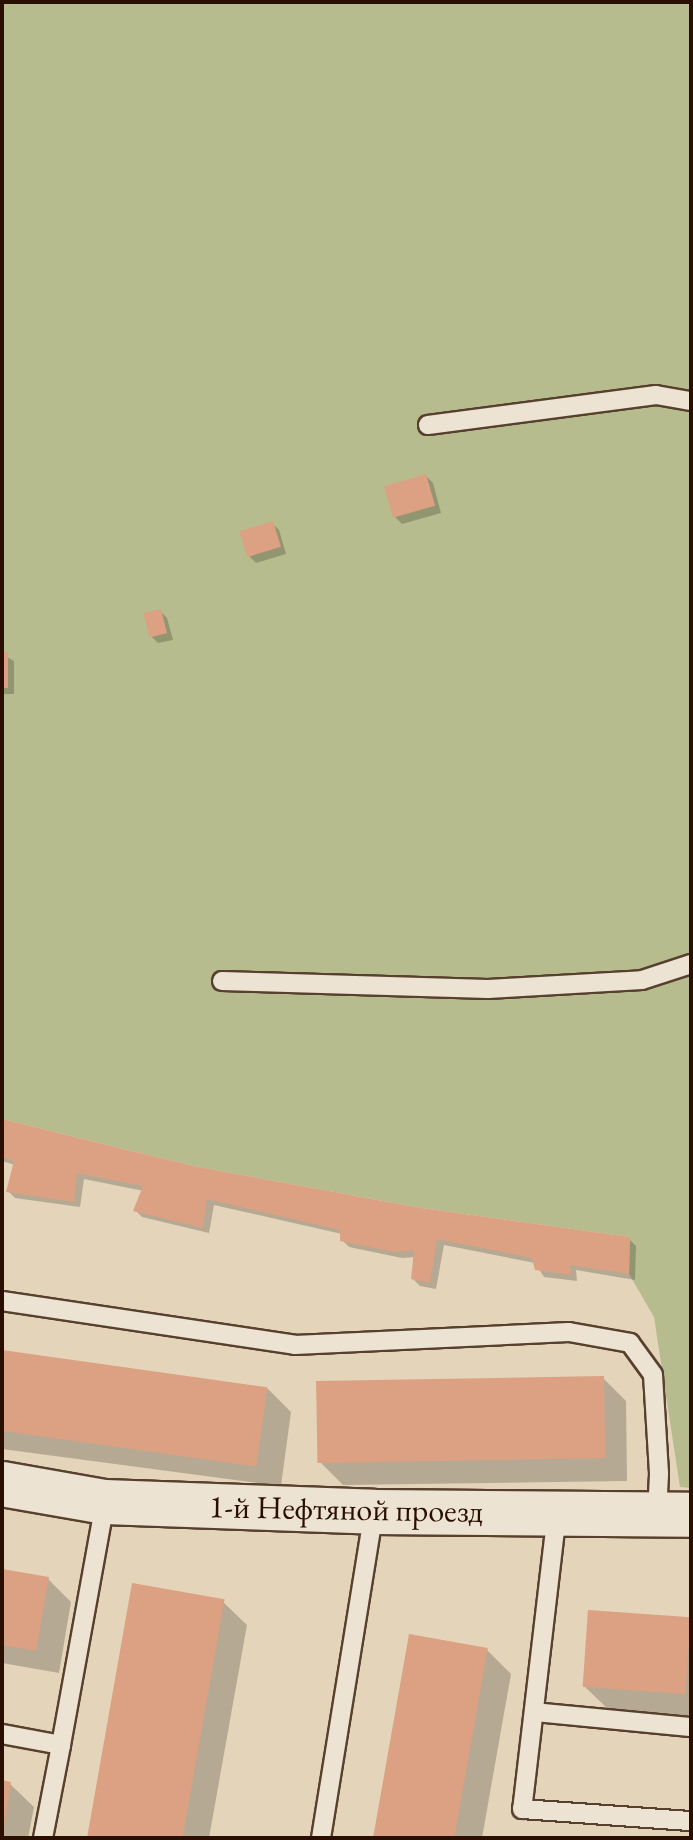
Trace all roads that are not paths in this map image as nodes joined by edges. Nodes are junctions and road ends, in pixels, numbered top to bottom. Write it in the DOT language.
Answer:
graph roads {
  1 [pos="691,401"];
  2 [pos="428,425"];
  3 [pos="691,964"];
  4 [pos="222,981"];
  5 [pos="2,1301"];
  6 [pos="2,1484"];
  7 [pos="105,1502"];
  8 [pos="374,1512"];
  9 [pos="557,1513"];
  10 [pos="674,1515"];
  11 [pos="534,1712"];
  12 [pos="691,1727"];
  13 [pos="2,1734"];
  14 [pos="61,1745"];
  15 [pos="691,1821"];
  16 [pos="43,1838"];
  17 [pos="321,1838"];
  1 -- 2 [label="lane"];
  3 -- 4 [label="lane"];
  5 -- 10 [label="lane"];
  6 -- 7 [label="street, 1-й Нефтяной проезд"];
  7 -- 8 [label="street, 1-й Нефтяной проезд"];
  7 -- 14 [label="lane"];
  8 -- 9 [label="street, 1-й Нефтяной проезд"];
  8 -- 17 [label="lane"];
  9 -- 10 [label="street, 1-й Нефтяной проезд"];
  9 -- 11 [label="lane"];
  11 -- 12 [label="lane"];
  11 -- 15 [label="lane"];
  13 -- 14 [label="lane"];
  14 -- 16 [label="lane"];
}
